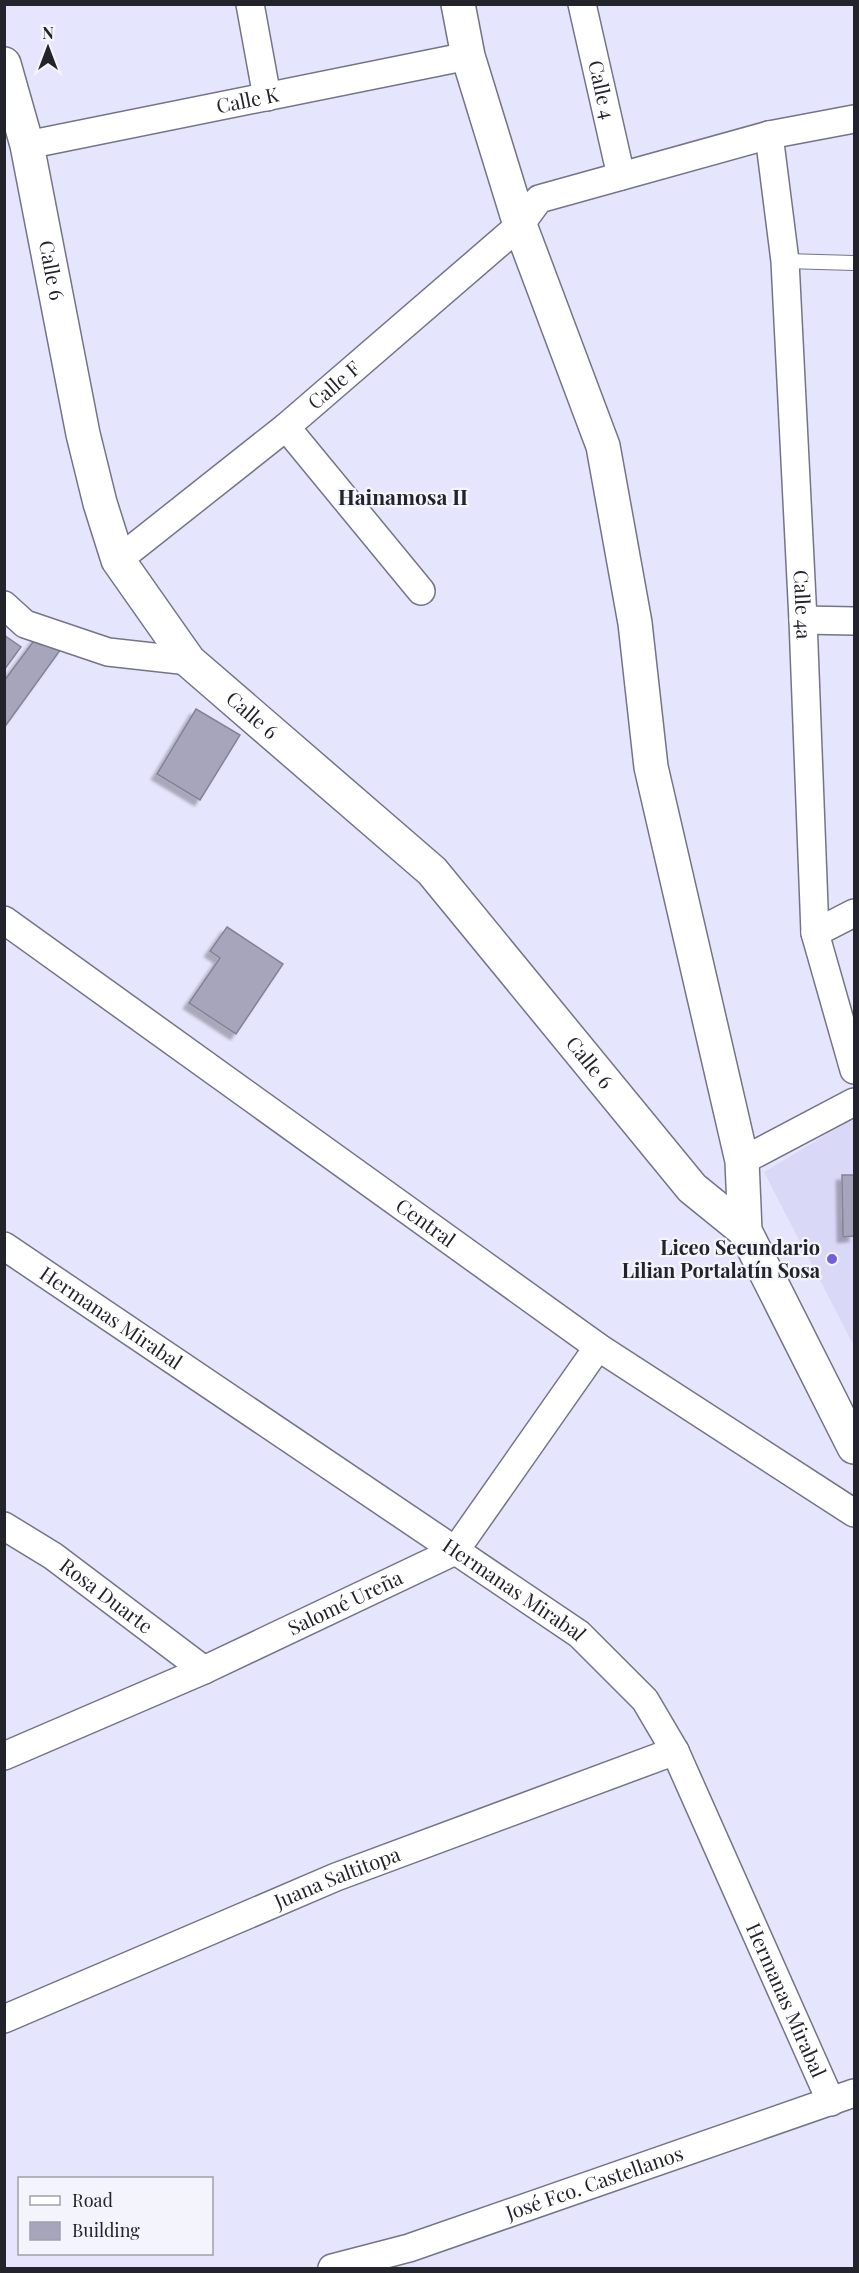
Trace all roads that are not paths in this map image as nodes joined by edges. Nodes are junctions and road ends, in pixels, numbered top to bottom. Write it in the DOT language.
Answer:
graph roads {
  1 [pos="250,4"];
  2 [pos="458,4"];
  3 [pos="582,4"];
  4 [pos="468,56"];
  5 [pos="4,64"];
  6 [pos="267,97"];
  7 [pos="855,119"];
  8 [pos="769,135"];
  9 [pos="27,145"];
  10 [pos="621,176"];
  11 [pos="520,225"];
  12 [pos="784,261"];
  13 [pos="855,262"];
  14 [pos="286,427"];
  15 [pos="118,560"];
  16 [pos="421,591"];
  17 [pos="4,605"];
  18 [pos="803,620"];
  19 [pos="855,621"];
  20 [pos="189,661"];
  21 [pos="855,913"];
  22 [pos="4,920"];
  23 [pos="815,933"];
  24 [pos="855,1070"];
  25 [pos="855,1102"];
  26 [pos="742,1161"];
  27 [pos="745,1232"];
  28 [pos="4,1246"];
  29 [pos="598,1347"];
  30 [pos="855,1447"];
  31 [pos="855,1513"];
  32 [pos="4,1526"];
  33 [pos="455,1551"];
  34 [pos="204,1670"];
  35 [pos="675,1751"];
  36 [pos="4,1755"];
  37 [pos="4,2019"];
  38 [pos="843,2098"];
  39 [pos="333,2268"];
  1 -- 6 [label="street"];
  2 -- 4 [label="street"];
  3 -- 10 [label="street, Calle 4"];
  4 -- 6 [label="street, Calle K"];
  4 -- 11 [label="street"];
  5 -- 9 [label="street, Calle 6"];
  6 -- 9 [label="street, Calle K"];
  7 -- 8 [label="street"];
  8 -- 10 [label="street"];
  8 -- 12 [label="street, Calle 4a"];
  9 -- 15 [label="street, Calle 6"];
  10 -- 11 [label="street, Calle F"];
  11 -- 14 [label="street, Calle F"];
  11 -- 26 [label="street"];
  12 -- 13 [label="lane"];
  12 -- 18 [label="street, Calle 4a"];
  14 -- 15 [label="street, Calle F"];
  14 -- 16 [label="street"];
  15 -- 20 [label="street, Calle 6"];
  17 -- 20 [label="street"];
  18 -- 19 [label="street"];
  18 -- 23 [label="street, Calle 4a"];
  20 -- 27 [label="street, Calle 6"];
  21 -- 23 [label="street"];
  22 -- 29 [label="street, Central"];
  23 -- 24 [label="street, Calle 4a"];
  25 -- 26 [label="street"];
  26 -- 27 [label="street"];
  27 -- 30 [label="street"];
  28 -- 33 [label="street, Hermanas Mirabal"];
  29 -- 31 [label="street, Central"];
  29 -- 33 [label="street, Salomé Ureña"];
  32 -- 34 [label="street, Rosa Duarte"];
  33 -- 34 [label="street, Salomé Ureña"];
  33 -- 35 [label="street, Hermanas Mirabal"];
  34 -- 36 [label="street, Salomé Ureña"];
  35 -- 37 [label="street, Juana Saltitopa"];
  35 -- 38 [label="street, Hermanas Mirabal"];
  38 -- 39 [label="street, José Fco. Castellanos"];
}
